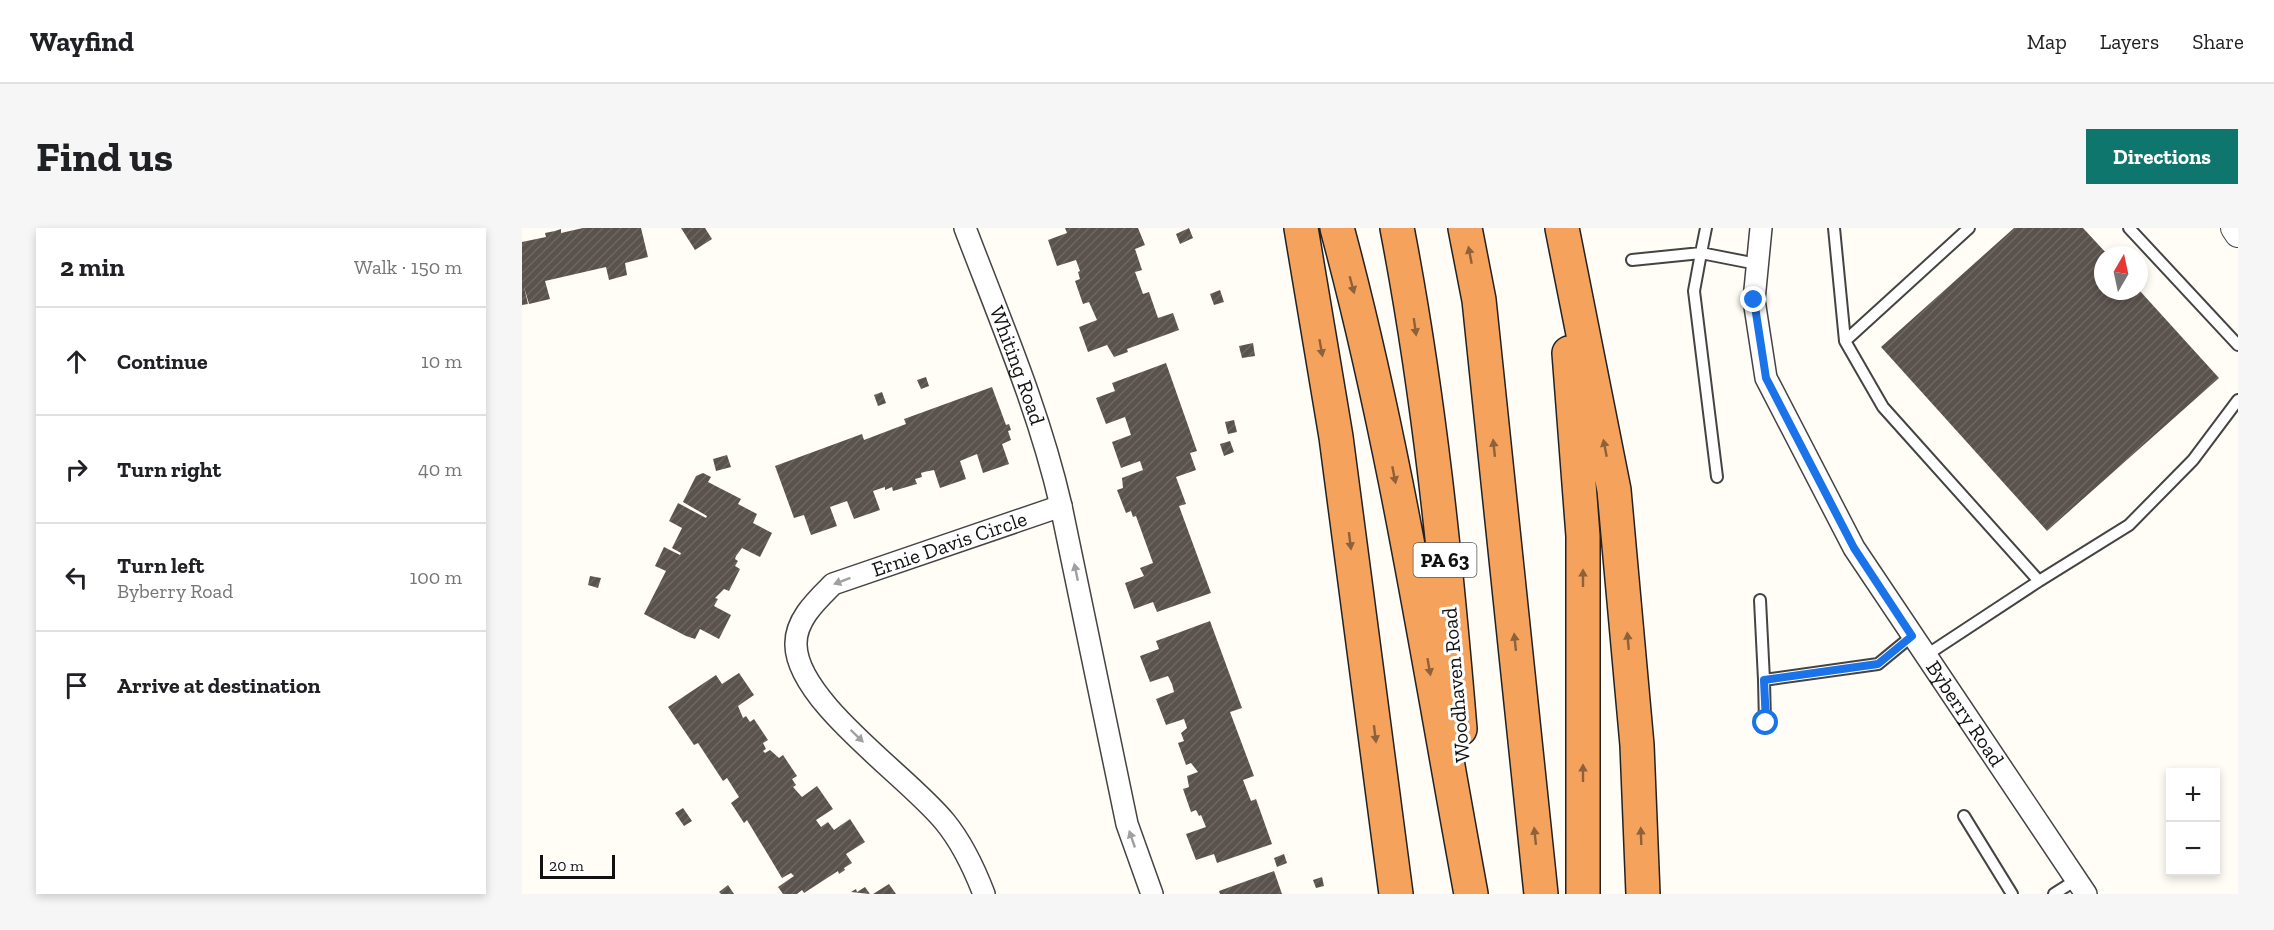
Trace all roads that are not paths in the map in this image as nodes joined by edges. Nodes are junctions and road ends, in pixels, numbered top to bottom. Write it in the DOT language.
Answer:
graph roads {
  1 [pos="965,228"];
  2 [pos="1301,228"];
  3 [pos="1337,228"];
  4 [pos="1397,228"];
  5 [pos="1465,228"];
  6 [pos="1561,228"];
  7 [pos="1706,228"];
  8 [pos="1761,228"];
  9 [pos="1834,228"];
  10 [pos="1969,228"];
  11 [pos="2129,228"];
  12 [pos="2234,228"];
  13 [pos="2238,234"];
  14 [pos="1701,253"];
  15 [pos="1632,260"];
  16 [pos="1757,264"];
  17 [pos="1845,341"];
  18 [pos="2238,345"];
  19 [pos="2238,400"];
  20 [pos="1717,477"];
  21 [pos="1062,506"];
  22 [pos="2039,581"];
  23 [pos="1760,600"];
  24 [pos="1912,636"];
  25 [pos="1925,656"];
  26 [pos="1764,680"];
  27 [pos="1766,723"];
  28 [pos="1964,816"];
  29 [pos="2081,887"];
  30 [pos="984,894"];
  31 [pos="1152,894"];
  32 [pos="1396,894"];
  33 [pos="1473,894"];
  34 [pos="1541,894"];
  35 [pos="1583,894"];
  36 [pos="1642,894"];
  37 [pos="2012,894"];
  38 [pos="2054,894"];
  1 -- 21 [label="street, Whiting Road"];
  2 -- 32 [label="highway, one-way"];
  3 -- 33 [label="highway, one-way"];
  4 -- 33 [label="highway, Woodhaven Road / PA 63, one-way"];
  34 -- 5 [label="highway, PA 63, one-way"];
  35 -- 6 [label="highway, one-way"];
  36 -- 6 [label="highway, one-way"];
  7 -- 14 [label="lane"];
  8 -- 16 [label="street, Byberry Road"];
  9 -- 17 [label="lane"];
  10 -- 17 [label="lane"];
  11 -- 18 [label="lane"];
  12 -- 13 [label="street"];
  14 -- 15 [label="lane"];
  14 -- 16 [label="lane"];
  14 -- 20 [label="lane"];
  16 -- 24 [label="street, Byberry Road"];
  17 -- 22 [label="lane"];
  19 -- 22 [label="lane"];
  21 -- 30 [label="street, Ernie Davis Circle, one-way"];
  31 -- 21 [label="street, one-way"];
  22 -- 25 [label="lane"];
  23 -- 26 [label="lane"];
  24 -- 25 [label="street, Byberry Road"];
  24 -- 26 [label="lane"];
  25 -- 29 [label="street, Byberry Road"];
  26 -- 27 [label="lane"];
  28 -- 37 [label="lane"];
  29 -- 38 [label="lane"];
}
